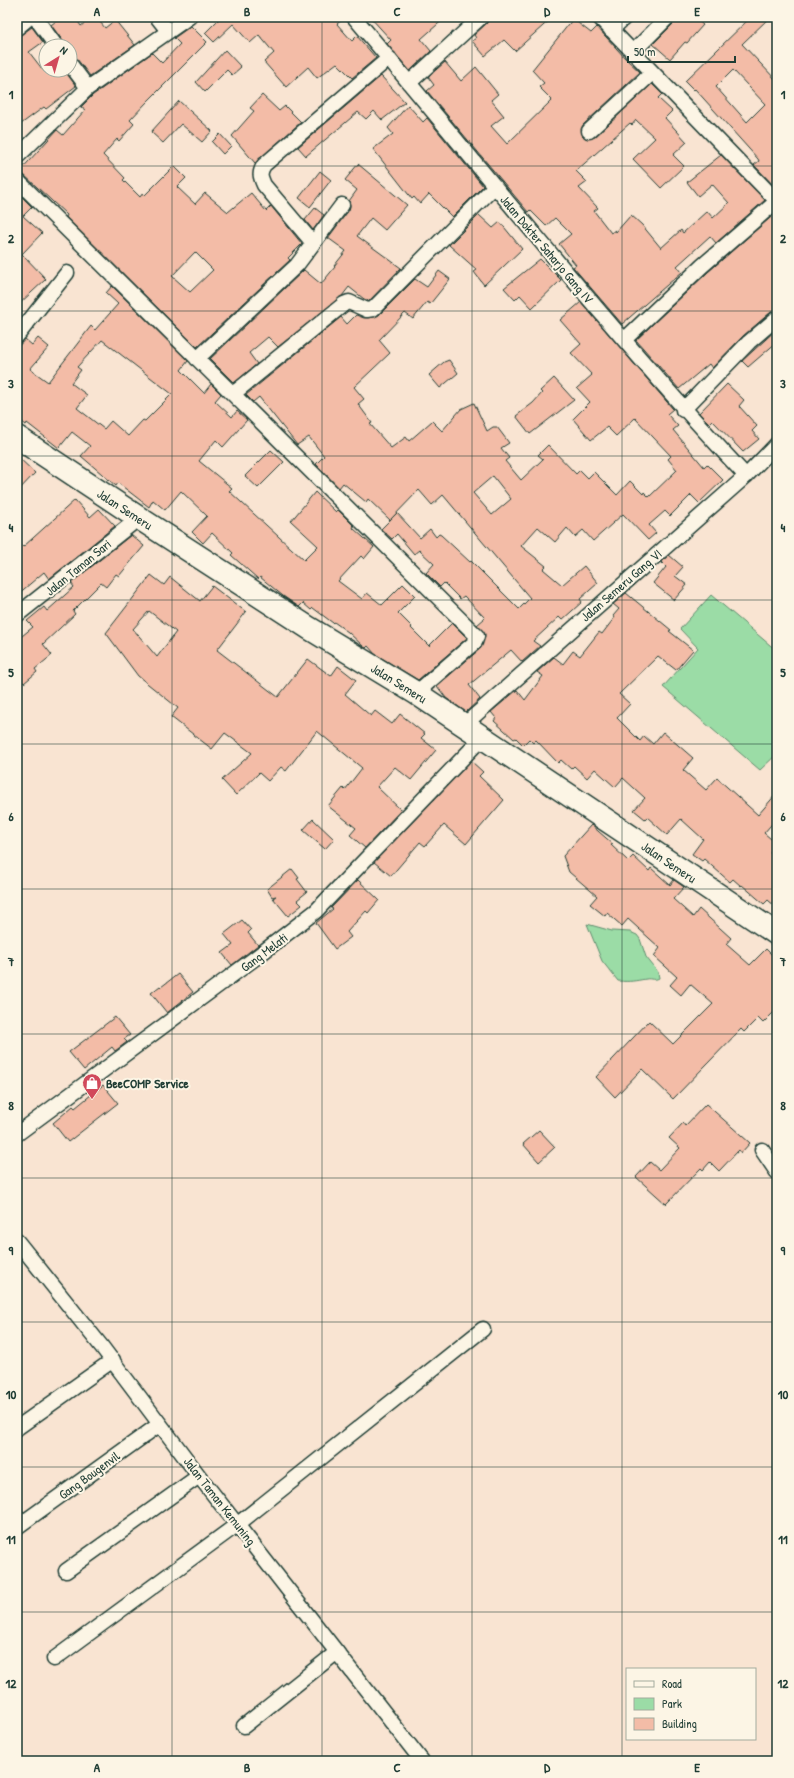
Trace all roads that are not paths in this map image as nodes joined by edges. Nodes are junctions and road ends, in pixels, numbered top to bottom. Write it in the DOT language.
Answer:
graph roads {
  1 [pos="30,17"];
  2 [pos="35,17"];
  3 [pos="157,17"];
  4 [pos="189,17"];
  5 [pos="354,17"];
  6 [pos="481,17"];
  7 [pos="599,17"];
  8 [pos="625,17"];
  9 [pos="668,17"];
  10 [pos="17,28"];
  11 [pos="611,30"];
  12 [pos="168,31"];
  13 [pos="50,38"];
  14 [pos="632,53"];
  15 [pos="389,58"];
  16 [pos="652,73"];
  17 [pos="78,75"];
  18 [pos="410,82"];
  19 [pos="88,88"];
  20 [pos="589,131"];
  21 [pos="17,157"];
  22 [pos="17,180"];
  23 [pos="495,186"];
  24 [pos="777,201"];
  25 [pos="342,205"];
  26 [pos="314,243"];
  27 [pos="66,273"];
  28 [pos="777,318"];
  29 [pos="17,336"];
  30 [pos="624,340"];
  31 [pos="197,359"];
  32 [pos="233,394"];
  33 [pos="684,410"];
  34 [pos="17,437"];
  35 [pos="777,444"];
  36 [pos="746,476"];
  37 [pos="138,518"];
  38 [pos="17,615"];
  39 [pos="416,693"];
  40 [pos="464,725"];
  41 [pos="482,738"];
  42 [pos="777,934"];
  43 [pos="17,1134"];
  44 [pos="762,1150"];
  45 [pos="777,1172"];
  46 [pos="17,1241"];
  47 [pos="483,1329"];
  48 [pos="112,1360"];
  49 [pos="160,1424"];
  50 [pos="17,1428"];
  51 [pos="199,1476"];
  52 [pos="238,1524"];
  53 [pos="17,1527"];
  54 [pos="66,1571"];
  55 [pos="337,1652"];
  56 [pos="54,1659"];
  57 [pos="244,1726"];
  58 [pos="422,1761"];
  1 -- 10 [label="street"];
  2 -- 13 [label="street"];
  3 -- 12 [label="street"];
  4 -- 12 [label="street"];
  5 -- 15 [label="street, Jalan Dokter Saharjo Gang IV"];
  6 -- 18 [label="street"];
  7 -- 11 [label="street"];
  8 -- 11 [label="street"];
  9 -- 14 [label="street"];
  11 -- 14 [label="street"];
  12 -- 19 [label="street"];
  14 -- 16 [label="street"];
  15 -- 18 [label="street, Jalan Dokter Saharjo Gang IV"];
  15 -- 26 [label="street"];
  16 -- 20 [label="street"];
  16 -- 24 [label="street"];
  17 -- 19 [label="street"];
  18 -- 23 [label="street, Jalan Dokter Saharjo Gang IV"];
  19 -- 21 [label="street"];
  22 -- 31 [label="street"];
  23 -- 30 [label="street, Jalan Dokter Saharjo Gang IV"];
  23 -- 32 [label="street"];
  24 -- 30 [label="street"];
  25 -- 26 [label="street"];
  26 -- 31 [label="street"];
  27 -- 29 [label="street"];
  28 -- 33 [label="street"];
  30 -- 33 [label="street, Jalan Dokter Saharjo Gang IV"];
  31 -- 32 [label="street"];
  32 -- 39 [label="street"];
  33 -- 36 [label="street, Jalan Dokter Saharjo Gang IV"];
  34 -- 37 [label="highway, Jalan Semeru"];
  35 -- 36 [label="street, Jalan Semeru Gang VI"];
  36 -- 40 [label="street, Jalan Semeru Gang VI"];
  37 -- 38 [label="street, Jalan Taman Sari"];
  37 -- 39 [label="highway, Jalan Semeru"];
  39 -- 40 [label="highway, Jalan Semeru"];
  40 -- 41 [label="highway, Jalan Semeru"];
  41 -- 42 [label="highway, Jalan Semeru"];
  41 -- 43 [label="street, Gang Melati"];
  44 -- 45 [label="street"];
  46 -- 48 [label="street, Jalan Taman Kemuning"];
  47 -- 52 [label="street"];
  48 -- 49 [label="street, Jalan Taman Kemuning"];
  48 -- 50 [label="street"];
  49 -- 51 [label="street, Jalan Taman Kemuning"];
  49 -- 53 [label="street, Gang Bougenvil"];
  51 -- 52 [label="street, Jalan Taman Kemuning"];
  51 -- 54 [label="street"];
  52 -- 55 [label="street, Jalan Taman Kemuning"];
  52 -- 56 [label="street"];
  55 -- 57 [label="street"];
  55 -- 58 [label="street, Jalan Taman Kemuning"];
}
